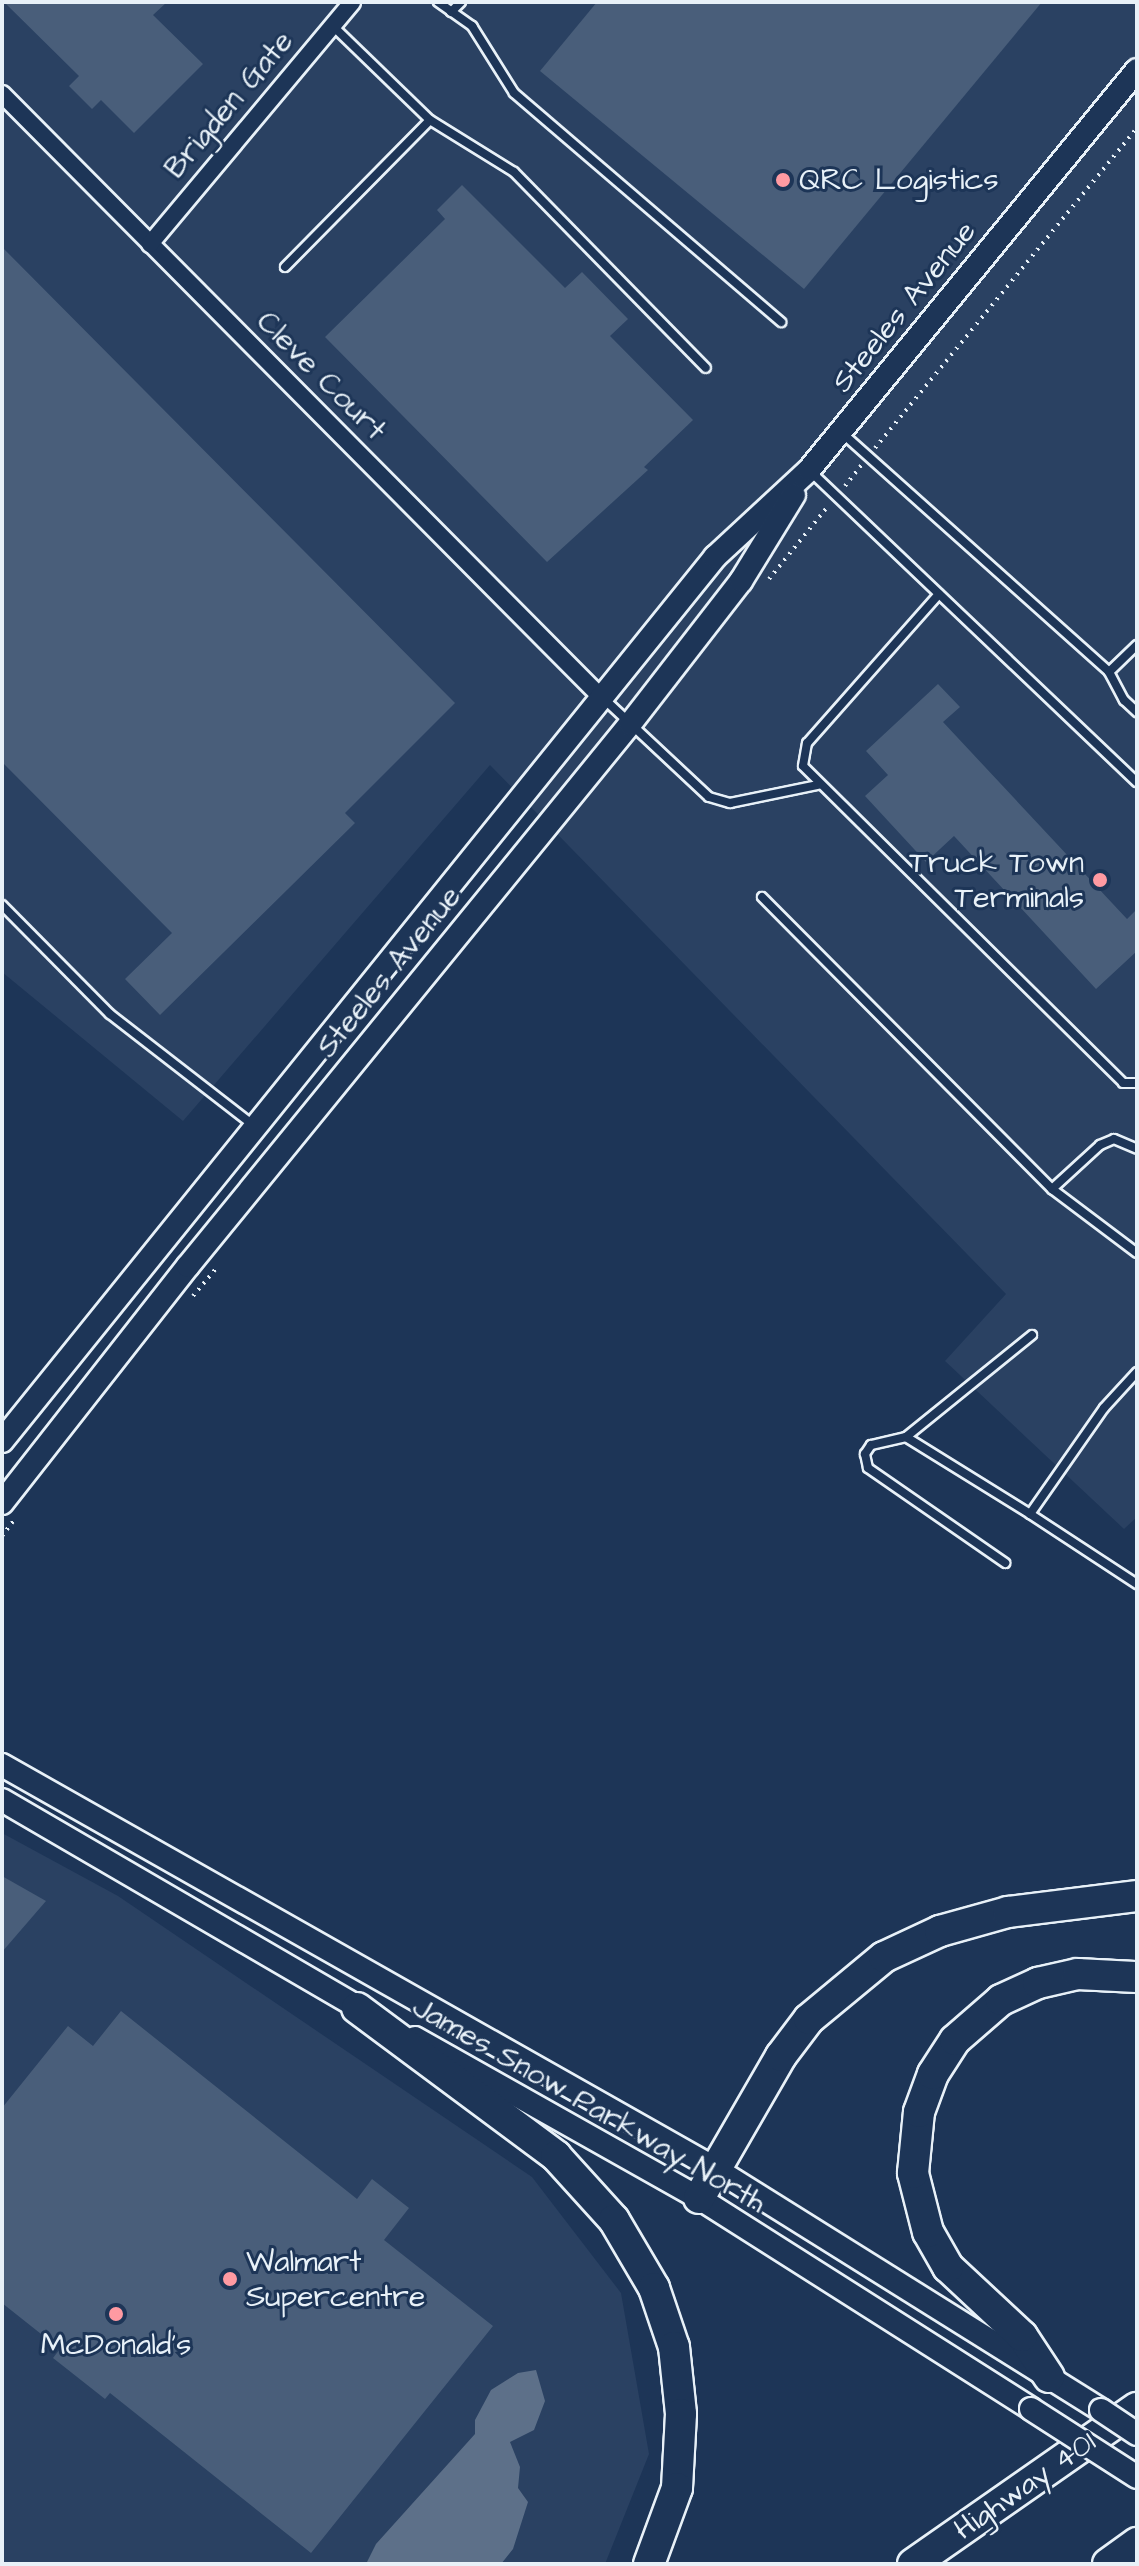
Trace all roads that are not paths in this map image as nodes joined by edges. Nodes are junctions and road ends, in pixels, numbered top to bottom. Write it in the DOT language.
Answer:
graph roads {
  1 [pos="352,2"];
  2 [pos="438,2"];
  3 [pos="461,2"];
  4 [pos="451,12"];
  5 [pos="332,26"];
  6 [pos="1137,70"];
  7 [pos="2,94"];
  8 [pos="430,120"];
  9 [pos="150,244"];
  10 [pos="285,267"];
  11 [pos="781,322"];
  12 [pos="706,368"];
  13 [pos="841,432"];
  14 [pos="809,470"];
  15 [pos="939,594"];
  16 [pos="1137,645"];
  17 [pos="1109,672"];
  18 [pos="601,697"];
  19 [pos="1137,712"];
  20 [pos="630,724"];
  21 [pos="1137,782"];
  22 [pos="818,785"];
  23 [pos="762,897"];
  24 [pos="2,905"];
  25 [pos="1137,1083"];
  26 [pos="254,1126"];
  27 [pos="1137,1149"];
  28 [pos="1052,1189"];
  29 [pos="1137,1253"];
  30 [pos="1032,1335"];
  31 [pos="1137,1372"];
  32 [pos="906,1437"];
  33 [pos="2,1441"];
  34 [pos="2,1503"];
  35 [pos="1030,1514"];
  36 [pos="1005,1563"];
  37 [pos="1137,1584"];
  38 [pos="2,1765"];
  39 [pos="2,1800"];
  40 [pos="1137,1896"];
  41 [pos="1137,1977"];
  42 [pos="357,2008"];
  43 [pos="714,2168"];
  44 [pos="699,2198"];
  45 [pos="1049,2377"];
  46 [pos="1137,2390"];
  47 [pos="1137,2408"];
  48 [pos="1137,2434"];
  49 [pos="1137,2477"];
  50 [pos="1001,2503"];
  51 [pos="1137,2543"];
  52 [pos="649,2564"];
  53 [pos="913,2564"];
  54 [pos="1108,2564"];
  1 -- 5 [label="street, Brigden Gate"];
  2 -- 4 [label="lane"];
  3 -- 4 [label="lane"];
  4 -- 11 [label="lane"];
  5 -- 8 [label="lane"];
  5 -- 9 [label="street, Brigden Gate"];
  6 -- 13 [label="main road, Steeles Avenue"];
  7 -- 9 [label="street, Cleve Court"];
  8 -- 10 [label="lane"];
  8 -- 12 [label="lane"];
  9 -- 18 [label="street, Cleve Court"];
  13 -- 14 [label="main road, Steeles Avenue"];
  13 -- 17 [label="lane"];
  14 -- 15 [label="lane"];
  14 -- 18 [label="main road, Steeles Avenue"];
  14 -- 20 [label="main road, Steeles Avenue"];
  15 -- 21 [label="lane"];
  15 -- 22 [label="lane"];
  16 -- 17 [label="lane"];
  17 -- 19 [label="lane"];
  18 -- 20 [label="lane"];
  18 -- 26 [label="main road, Steeles Avenue"];
  20 -- 22 [label="lane"];
  20 -- 34 [label="main road, Steeles Avenue"];
  22 -- 25 [label="lane"];
  23 -- 28 [label="lane"];
  24 -- 26 [label="lane"];
  26 -- 33 [label="main road, Steeles Avenue"];
  27 -- 28 [label="lane"];
  28 -- 29 [label="lane"];
  30 -- 32 [label="lane"];
  31 -- 35 [label="lane"];
  32 -- 35 [label="lane"];
  32 -- 36 [label="lane"];
  35 -- 37 [label="lane"];
  38 -- 43 [label="main road, James Snow Parkway North"];
  39 -- 42 [label="main road, James Snow Parkway North"];
  40 -- 43 [label="highway"];
  41 -- 45 [label="highway"];
  42 -- 44 [label="main road, James Snow Parkway North"];
  42 -- 52 [label="highway"];
  43 -- 44 [label="highway"];
  43 -- 45 [label="main road, James Snow Parkway North"];
  44 -- 49 [label="main road, James Snow Parkway North, bridge"];
  45 -- 48 [label="main road, James Snow Parkway North, bridge"];
  46 -- 50 [label="highway"];
  47 -- 50 [label="highway, Highway 401"];
  50 -- 53 [label="highway, Highway 401"];
  51 -- 54 [label="highway"];
}
